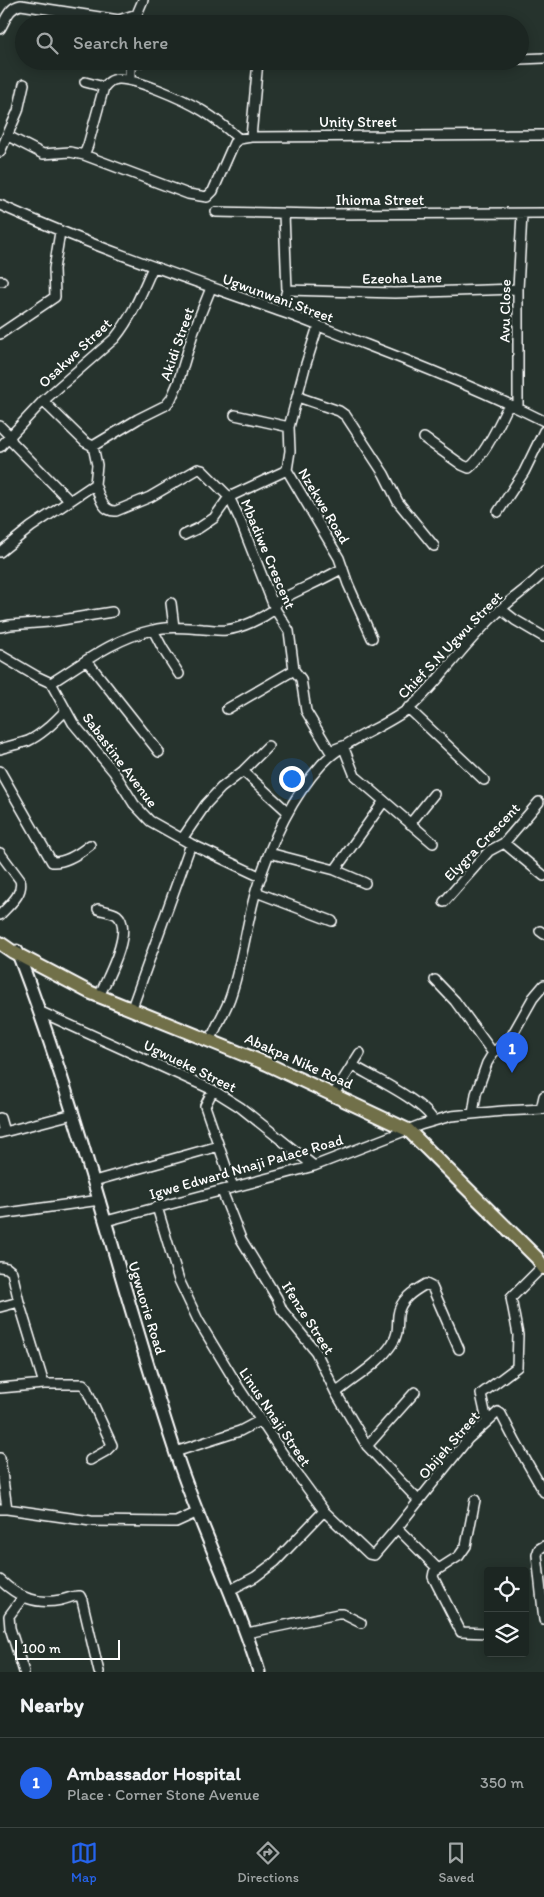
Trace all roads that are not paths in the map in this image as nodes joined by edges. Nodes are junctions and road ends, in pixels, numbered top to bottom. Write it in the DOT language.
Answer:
graph roads {
  1 [pos="143,0"];
  2 [pos="86,15"];
  3 [pos="133,15"];
  4 [pos="0,29"];
  5 [pos="544,58"];
  6 [pos="529,59"];
  7 [pos="130,70"];
  8 [pos="257,70"];
  9 [pos="130,80"];
  10 [pos="85,82"];
  11 [pos="24,84"];
  12 [pos="104,87"];
  13 [pos="544,135"];
  14 [pos="8,136"];
  15 [pos="250,137"];
  16 [pos="240,139"];
  17 [pos="0,152"];
  18 [pos="84,155"];
  19 [pos="0,205"];
  20 [pos="216,212"];
  21 [pos="284,214"];
  22 [pos="522,214"];
  23 [pos="544,214"];
  24 [pos="60,232"];
  25 [pos="153,267"];
  26 [pos="211,288"];
  27 [pos="518,289"];
  28 [pos="288,290"];
  29 [pos="281,311"];
  30 [pos="318,326"];
  31 [pos="0,334"];
  32 [pos="298,397"];
  33 [pos="43,401"];
  34 [pos="509,404"];
  35 [pos="518,408"];
  36 [pos="235,415"];
  37 [pos="544,421"];
  38 [pos="0,426"];
  39 [pos="289,427"];
  40 [pos="544,431"];
  41 [pos="10,436"];
  42 [pos="424,438"];
  43 [pos="93,446"];
  44 [pos="0,447"];
  45 [pos="287,470"];
  46 [pos="95,484"];
  47 [pos="229,497"];
  48 [pos="69,500"];
  49 [pos="498,512"];
  50 [pos="184,535"];
  51 [pos="434,546"];
  52 [pos="0,552"];
  53 [pos="343,568"];
  54 [pos="544,572"];
  55 [pos="171,603"];
  56 [pos="275,609"];
  57 [pos="501,609"];
  58 [pos="112,612"];
  59 [pos="0,627"];
  60 [pos="174,627"];
  61 [pos="154,630"];
  62 [pos="372,638"];
  63 [pos="544,638"];
  64 [pos="0,655"];
  65 [pos="87,661"];
  66 [pos="294,670"];
  67 [pos="179,674"];
  68 [pos="51,683"];
  69 [pos="408,708"];
  70 [pos="227,709"];
  71 [pos="66,710"];
  72 [pos="268,746"];
  73 [pos="342,746"];
  74 [pos="0,749"];
  75 [pos="159,752"];
  76 [pos="0,771"];
  77 [pos="243,771"];
  78 [pos="484,780"];
  79 [pos="434,794"];
  80 [pos="384,801"];
  81 [pos="539,802"];
  82 [pos="288,812"];
  83 [pos="410,824"];
  84 [pos="182,839"];
  85 [pos="433,843"];
  86 [pos="504,843"];
  87 [pos="191,844"];
  88 [pos="90,845"];
  89 [pos="0,853"];
  90 [pos="269,853"];
  91 [pos="335,870"];
  92 [pos="544,876"];
  93 [pos="261,877"];
  94 [pos="365,883"];
  95 [pos="256,892"];
  96 [pos="444,902"];
  97 [pos="98,909"];
  98 [pos="0,915"];
  99 [pos="332,921"];
  100 [pos="0,938"];
  101 [pos="0,943"];
  102 [pos="18,953"];
  103 [pos="435,980"];
  104 [pos="544,985"];
  105 [pos="101,992"];
  106 [pos="133,1005"];
  107 [pos="41,1012"];
  108 [pos="212,1038"];
  109 [pos="360,1053"];
  110 [pos="493,1053"];
  111 [pos="352,1065"];
  112 [pos="213,1090"];
  113 [pos="335,1092"];
  114 [pos="544,1096"];
  115 [pos="542,1109"];
  116 [pos="73,1114"];
  117 [pos="473,1114"];
  118 [pos="0,1118"];
  119 [pos="434,1120"];
  120 [pos="413,1128"];
  121 [pos="2,1132"];
  122 [pos="219,1146"];
  123 [pos="314,1166"];
  124 [pos="94,1181"];
  125 [pos="233,1187"];
  126 [pos="222,1191"];
  127 [pos="100,1200"];
  128 [pos="157,1207"];
  129 [pos="0,1214"];
  130 [pos="106,1221"];
  131 [pos="0,1267"];
  132 [pos="543,1267"];
  133 [pos="19,1302"];
  134 [pos="0,1307"];
  135 [pos="459,1348"];
  136 [pos="44,1384"];
  137 [pos="0,1388"];
  138 [pos="336,1392"];
  139 [pos="415,1392"];
  140 [pos="261,1420"];
  141 [pos="487,1421"];
  142 [pos="367,1446"];
  143 [pos="175,1452"];
  144 [pos="0,1458"];
  145 [pos="90,1460"];
  146 [pos="544,1492"];
  147 [pos="475,1500"];
  148 [pos="419,1501"];
  149 [pos="4,1509"];
  150 [pos="324,1511"];
  151 [pos="198,1512"];
  152 [pos="397,1528"];
  153 [pos="544,1546"];
  154 [pos="438,1569"];
  155 [pos="0,1580"];
  156 [pos="230,1590"];
  157 [pos="23,1597"];
  158 [pos="544,1620"];
  159 [pos="360,1623"];
  160 [pos="247,1633"];
  161 [pos="484,1633"];
  162 [pos="24,1672"];
  163 [pos="99,1672"];
  164 [pos="259,1672"];
  1 -- 3 [label="street"];
  2 -- 4 [label="street"];
  5 -- 6 [label="street"];
  7 -- 9 [label="street"];
  8 -- 15 [label="street"];
  9 -- 12 [label="street"];
  9 -- 16 [label="street"];
  10 -- 12 [label="street"];
  11 -- 14 [label="street"];
  12 -- 18 [label="street"];
  13 -- 15 [label="street, Unity Street"];
  14 -- 17 [label="street"];
  14 -- 18 [label="street"];
  15 -- 16 [label="street, Unity Street"];
  16 -- 18 [label="street"];
  19 -- 24 [label="street, Ugwunwani Street"];
  20 -- 21 [label="street, Ihioma Street"];
  21 -- 22 [label="street, Ihioma Street"];
  21 -- 28 [label="street"];
  22 -- 23 [label="street, Ihioma Street"];
  22 -- 27 [label="street, Avu Close"];
  24 -- 25 [label="street, Ugwunwani Street"];
  24 -- 31 [label="street"];
  25 -- 26 [label="street, Ugwunwani Street"];
  25 -- 33 [label="street, Osakwe Street"];
  26 -- 29 [label="street, Ugwunwani Street"];
  26 -- 43 [label="street, Akidi Street"];
  27 -- 28 [label="street, Ezeoha Lane"];
  27 -- 35 [label="street, Avu Close"];
  28 -- 29 [label="street"];
  29 -- 30 [label="street, Ugwunwani Street"];
  30 -- 32 [label="street, Nzekwe Road"];
  30 -- 34 [label="street, Ugwunwani Street"];
  32 -- 39 [label="street, Nzekwe Road"];
  32 -- 51 [label="street"];
  33 -- 41 [label="street, Osakwe Street"];
  33 -- 43 [label="street"];
  34 -- 35 [label="street, Ugwunwani Street"];
  34 -- 42 [label="street"];
  35 -- 37 [label="street, Ugwunwani Street"];
  36 -- 39 [label="street"];
  38 -- 41 [label="street"];
  39 -- 45 [label="street, Nzekwe Road"];
  40 -- 49 [label="street"];
  41 -- 44 [label="street, Osakwe Street"];
  41 -- 48 [label="street"];
  43 -- 46 [label="street"];
  45 -- 47 [label="street"];
  45 -- 53 [label="street, Nzekwe Road"];
  46 -- 47 [label="street, Mbadiwe Crescent"];
  46 -- 48 [label="street"];
  47 -- 50 [label="street"];
  47 -- 56 [label="street, Mbadiwe Crescent"];
  48 -- 52 [label="street"];
  53 -- 56 [label="street"];
  53 -- 62 [label="street, Nzekwe Road"];
  54 -- 57 [label="street, Chief S.N Ugwu Street"];
  55 -- 60 [label="street"];
  56 -- 60 [label="street"];
  56 -- 66 [label="street, Mbadiwe Crescent"];
  57 -- 63 [label="street"];
  57 -- 69 [label="street, Chief S.N Ugwu Street"];
  58 -- 59 [label="street"];
  60 -- 61 [label="street"];
  61 -- 65 [label="street"];
  61 -- 67 [label="street"];
  64 -- 68 [label="street"];
  65 -- 68 [label="street"];
  65 -- 75 [label="street"];
  66 -- 70 [label="street"];
  66 -- 73 [label="street, Mbadiwe Crescent"];
  68 -- 71 [label="street, Sabastine Avenue"];
  69 -- 73 [label="street, Chief S.N Ugwu Street"];
  69 -- 78 [label="street"];
  71 -- 74 [label="street"];
  71 -- 84 [label="street, Sabastine Avenue"];
  72 -- 77 [label="street"];
  73 -- 80 [label="street"];
  73 -- 82 [label="street, Chief S.N Ugwu Street"];
  76 -- 88 [label="street"];
  77 -- 82 [label="street"];
  77 -- 84 [label="street"];
  79 -- 83 [label="street"];
  80 -- 83 [label="street"];
  80 -- 91 [label="street"];
  81 -- 86 [label="street, Elygra Crescent"];
  82 -- 90 [label="street, Chief S.N Ugwu Street"];
  83 -- 85 [label="street"];
  84 -- 87 [label="street, Sabastine Avenue"];
  86 -- 92 [label="street"];
  86 -- 96 [label="street, Elygra Crescent"];
  87 -- 93 [label="street, Sabastine Avenue"];
  87 -- 106 [label="street"];
  89 -- 98 [label="street"];
  90 -- 91 [label="street"];
  90 -- 93 [label="street, Chief S.N Ugwu Street"];
  91 -- 94 [label="street"];
  93 -- 95 [label="street, Chief S.N Ugwu Street"];
  95 -- 99 [label="street"];
  95 -- 108 [label="street, Chief S.N Ugwu Street"];
  97 -- 105 [label="street"];
  100 -- 102 [label="main road, Abakpa Nike Road"];
  101 -- 102 [label="main road, Abakpa Nike Road"];
  102 -- 105 [label="main road, Abakpa Nike Road"];
  102 -- 107 [label="street, Ugwuorie Road"];
  102 -- 108 [label="main road, Abakpa Nike Road"];
  103 -- 110 [label="street"];
  104 -- 110 [label="street"];
  105 -- 106 [label="main road, Abakpa Nike Road"];
  106 -- 108 [label="main road, Abakpa Nike Road"];
  107 -- 112 [label="street, Ugwueke Street"];
  107 -- 116 [label="street, Ugwuorie Road"];
  108 -- 113 [label="main road, Abakpa Nike Road"];
  109 -- 111 [label="street"];
  110 -- 117 [label="street"];
  111 -- 113 [label="street"];
  111 -- 119 [label="street"];
  112 -- 122 [label="street"];
  112 -- 123 [label="street, Ugwueke Street"];
  113 -- 120 [label="main road, Abakpa Nike Road"];
  114 -- 115 [label="street"];
  115 -- 117 [label="street, Igwe Edward Nnaji Palace Road"];
  116 -- 121 [label="street"];
  116 -- 124 [label="street, Ugwuorie Road"];
  117 -- 119 [label="street, Igwe Edward Nnaji Palace Road"];
  118 -- 121 [label="street"];
  119 -- 120 [label="street, Igwe Edward Nnaji Palace Road"];
  120 -- 123 [label="street, Igwe Edward Nnaji Palace Road"];
  120 -- 132 [label="main road, Abakpa Nike Road"];
  122 -- 124 [label="street"];
  122 -- 125 [label="street"];
  123 -- 125 [label="street, Igwe Edward Nnaji Palace Road"];
  124 -- 127 [label="street, Ugwuorie Road"];
  125 -- 126 [label="street, Igwe Edward Nnaji Palace Road"];
  126 -- 128 [label="street, Igwe Edward Nnaji Palace Road"];
  126 -- 138 [label="street, Ifenze Street"];
  127 -- 129 [label="street"];
  127 -- 130 [label="street, Ugwuorie Road"];
  128 -- 130 [label="street, Igwe Edward Nnaji Palace Road"];
  128 -- 140 [label="street, Linus Nnaji Street"];
  130 -- 143 [label="street, Ugwuorie Road"];
  131 -- 133 [label="street"];
  132 -- 141 [label="street"];
  133 -- 134 [label="street"];
  133 -- 136 [label="street"];
  135 -- 138 [label="street"];
  136 -- 137 [label="street"];
  136 -- 145 [label="street"];
  138 -- 142 [label="street, Ifenze Street"];
  139 -- 142 [label="street"];
  140 -- 143 [label="street"];
  140 -- 150 [label="street, Linus Nnaji Street"];
  141 -- 146 [label="street, Obijeh Street"];
  141 -- 148 [label="street, Obijeh Street"];
  142 -- 148 [label="street, Ifenze Street"];
  143 -- 151 [label="street, Ugwuorie Road"];
  144 -- 149 [label="street"];
  147 -- 154 [label="street"];
  148 -- 152 [label="street, Linus Nnaji Street"];
  149 -- 151 [label="street"];
  150 -- 152 [label="street, Linus Nnaji Street"];
  150 -- 156 [label="street"];
  151 -- 156 [label="street, Ugwuorie Road"];
  152 -- 154 [label="street"];
  153 -- 158 [label="street"];
  154 -- 161 [label="street"];
  155 -- 157 [label="street"];
  156 -- 160 [label="street, Ugwuorie Road"];
  157 -- 162 [label="street"];
  157 -- 163 [label="street"];
  159 -- 160 [label="street"];
  160 -- 164 [label="street, Ugwuorie Road"];
}
